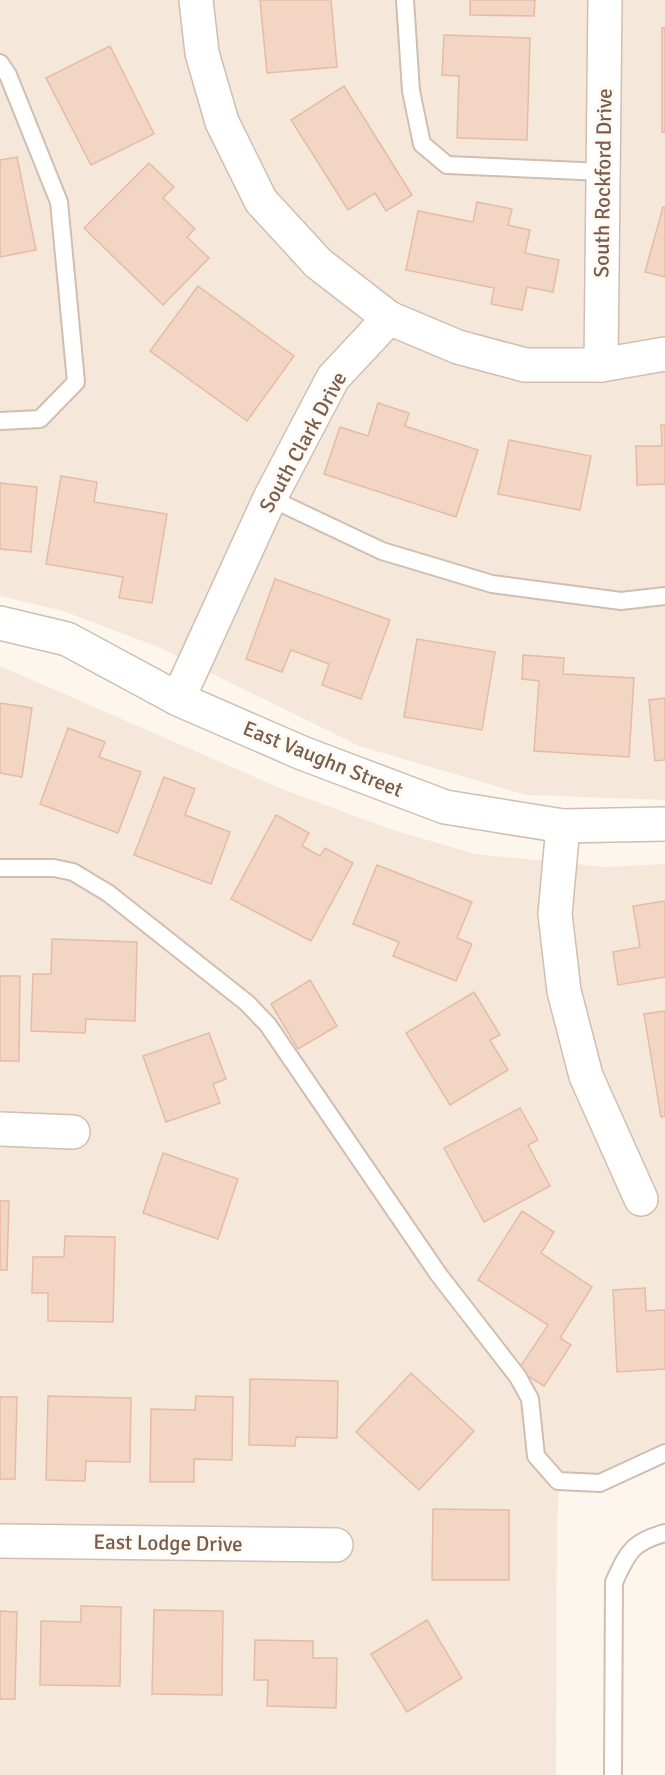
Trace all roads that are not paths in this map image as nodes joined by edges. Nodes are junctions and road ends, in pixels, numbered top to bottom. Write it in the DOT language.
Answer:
graph roads {
  1 [pos="196,0"];
  2 [pos="405,0"];
  3 [pos="605,0"];
  4 [pos="0,63"];
  5 [pos="603,171"];
  6 [pos="388,318"];
  7 [pos="665,354"];
  8 [pos="601,365"];
  9 [pos="0,422"];
  10 [pos="270,498"];
  11 [pos="665,596"];
  12 [pos="0,623"];
  13 [pos="178,699"];
  14 [pos="665,824"];
  15 [pos="563,826"];
  16 [pos="0,868"];
  17 [pos="0,1129"];
  18 [pos="73,1132"];
  19 [pos="641,1199"];
  20 [pos="665,1453"];
  21 [pos="665,1533"];
  22 [pos="0,1541"];
  23 [pos="336,1545"];
  24 [pos="613,1775"];
  1 -- 6 [label="street"];
  2 -- 5 [label="lane"];
  3 -- 5 [label="street, South Rockford Drive"];
  4 -- 9 [label="lane"];
  5 -- 8 [label="street, South Rockford Drive"];
  6 -- 8 [label="street"];
  6 -- 10 [label="street, South Clark Drive"];
  7 -- 8 [label="street"];
  10 -- 11 [label="lane"];
  10 -- 13 [label="street, South Clark Drive"];
  12 -- 13 [label="street, East Vaughn Street"];
  13 -- 15 [label="street, East Vaughn Street"];
  14 -- 15 [label="street, East Vaughn Street"];
  15 -- 19 [label="street"];
  16 -- 20 [label="lane"];
  17 -- 18 [label="street"];
  21 -- 24 [label="lane"];
  22 -- 23 [label="street, East Lodge Drive"];
}
